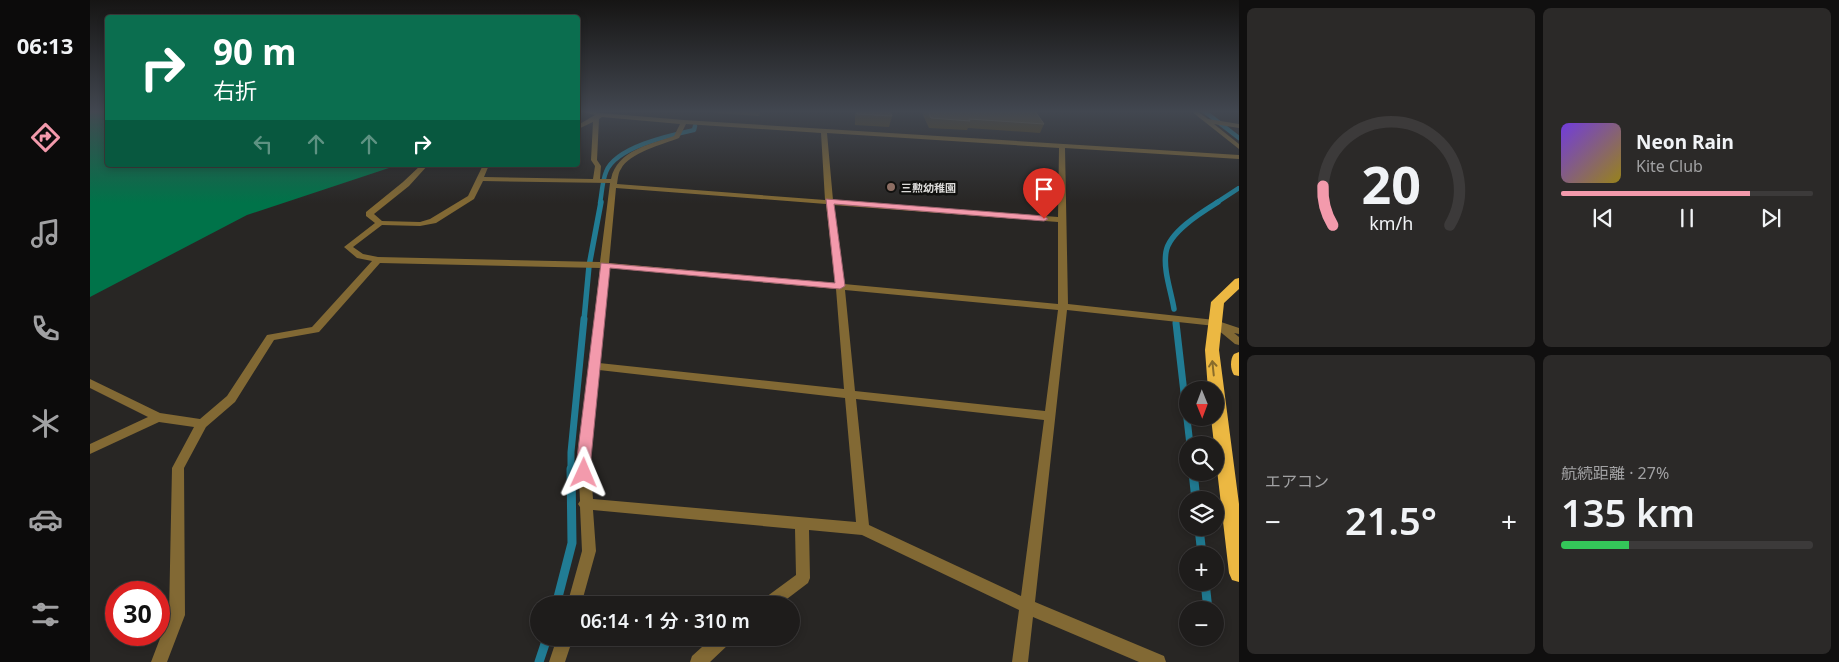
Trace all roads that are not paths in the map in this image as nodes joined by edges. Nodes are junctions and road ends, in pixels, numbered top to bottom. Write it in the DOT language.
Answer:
graph roads {
  1 [pos="596,142"];
  2 [pos="658,142"];
  3 [pos="825,142"];
  4 [pos="1001,142"];
  5 [pos="1062,146"];
  6 [pos="1239,157"];
  7 [pos="424,167"];
  8 [pos="485,167"];
  9 [pos="480,179"];
  10 [pos="598,181"];
  11 [pos="612,183"];
  12 [pos="829,201"];
  13 [pos="1063,220"];
  14 [pos="380,223"];
  15 [pos="378,260"];
  16 [pos="602,265"];
  17 [pos="1239,282"];
  18 [pos="840,286"];
  19 [pos="1063,306"];
  20 [pos="1215,323"];
  21 [pos="1239,331"];
  22 [pos="1239,342"];
  23 [pos="1239,357"];
  24 [pos="594,366"];
  25 [pos="1239,371"];
  26 [pos="90,383"];
  27 [pos="850,393"];
  28 [pos="1050,416"];
  29 [pos="158,417"];
  30 [pos="202,424"];
  31 [pos="90,449"];
  32 [pos="585,504"];
  33 [pos="802,523"];
  34 [pos="863,529"];
  35 [pos="1239,573"];
  36 [pos="577,596"];
  37 [pos="779,596"];
  38 [pos="1026,606"];
  39 [pos="562,646"];
  40 [pos="715,646"];
  41 [pos="159,662"];
  42 [pos="558,662"];
  43 [pos="698,662"];
  44 [pos="1020,662"];
  45 [pos="1158,662"];
  1 -- 10 [label="street"];
  2 -- 11 [label="street"];
  3 -- 12 [label="street"];
  4 -- 5 [label="street"];
  5 -- 6 [label="street"];
  5 -- 13 [label="street"];
  7 -- 14 [label="street"];
  8 -- 9 [label="street"];
  9 -- 10 [label="street"];
  9 -- 14 [label="street"];
  10 -- 11 [label="street"];
  11 -- 12 [label="street"];
  11 -- 16 [label="street"];
  12 -- 13 [label="street"];
  12 -- 18 [label="street"];
  13 -- 19 [label="street"];
  14 -- 15 [label="street"];
  15 -- 16 [label="street"];
  15 -- 30 [label="street"];
  16 -- 18 [label="street"];
  16 -- 24 [label="street"];
  17 -- 20 [label="highway"];
  18 -- 19 [label="street"];
  18 -- 27 [label="street"];
  19 -- 20 [label="street"];
  19 -- 28 [label="street"];
  20 -- 21 [label="street"];
  20 -- 22 [label="street"];
  35 -- 20 [label="highway, one-way"];
  23 -- 25 [label="highway"];
  24 -- 27 [label="street"];
  24 -- 32 [label="street"];
  26 -- 29 [label="street"];
  27 -- 28 [label="street"];
  27 -- 34 [label="street"];
  28 -- 38 [label="street"];
  29 -- 30 [label="street"];
  29 -- 31 [label="street"];
  30 -- 41 [label="street"];
  32 -- 33 [label="street"];
  32 -- 36 [label="street"];
  33 -- 34 [label="street"];
  33 -- 37 [label="street"];
  34 -- 38 [label="street"];
  38 -- 44 [label="street"];
  38 -- 45 [label="street"];
  39 -- 42 [label="street"];
  40 -- 43 [label="street"];
}
